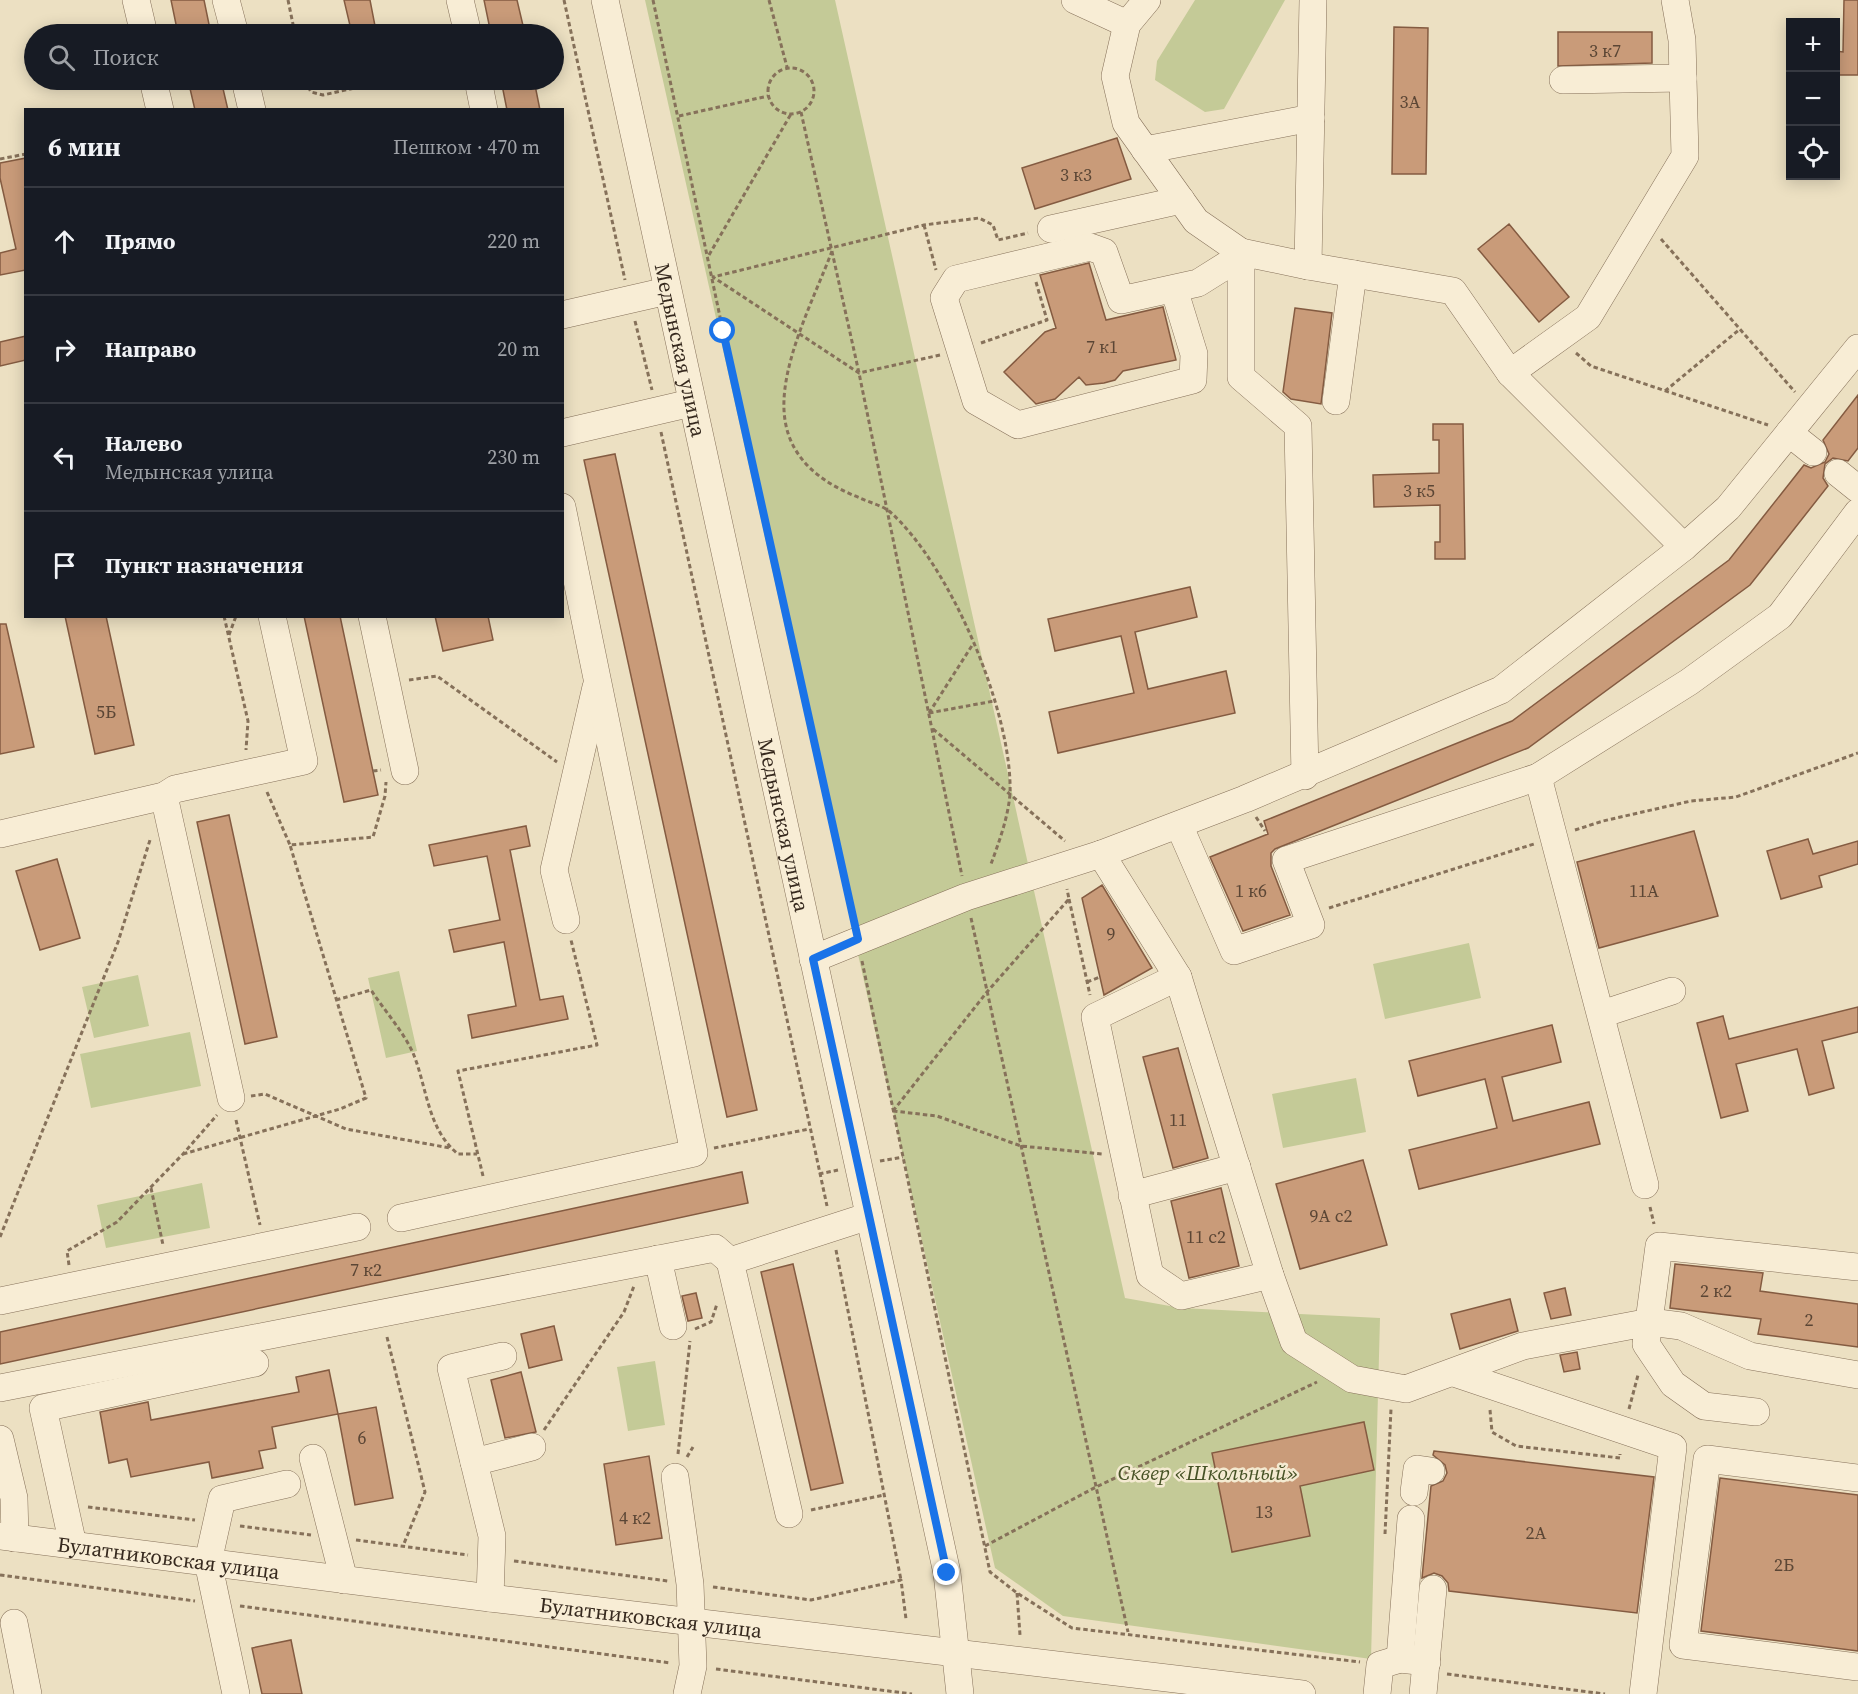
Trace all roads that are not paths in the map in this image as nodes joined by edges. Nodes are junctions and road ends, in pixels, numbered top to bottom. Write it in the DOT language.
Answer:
graph roads {
  1 [pos="136,0"];
  2 [pos="226,0"];
  3 [pos="460,0"];
  4 [pos="604,0"];
  5 [pos="1075,0"];
  6 [pos="1147,0"];
  7 [pos="1313,0"];
  8 [pos="1675,0"];
  9 [pos="142,24"];
  10 [pos="232,24"];
  11 [pos="466,24"];
  12 [pos="1127,24"];
  13 [pos="1683,78"];
  14 [pos="1563,80"];
  15 [pos="155,90"];
  16 [pos="247,90"];
  17 [pos="480,90"];
  18 [pos="160,108"];
  19 [pos="252,108"];
  20 [pos="484,108"];
  21 [pos="1311,118"];
  22 [pos="1145,150"];
  23 [pos="1181,200"];
  24 [pos="1051,229"];
  25 [pos="1241,254"];
  26 [pos="1308,266"];
  27 [pos="1353,274"];
  28 [pos="1174,289"];
  29 [pos="667,291"];
  30 [pos="564,315"];
  31 [pos="1858,348"];
  32 [pos="1510,373"];
  33 [pos="1336,401"];
  34 [pos="691,403"];
  35 [pos="564,433"];
  36 [pos="1789,433"];
  37 [pos="1813,452"];
  38 [pos="1858,512"];
  39 [pos="564,516"];
  40 [pos="1684,547"];
  41 [pos="272,618"];
  42 [pos="372,618"];
  43 [pos="598,677"];
  44 [pos="395,774"];
  45 [pos="1305,776"];
  46 [pos="1538,777"];
  47 [pos="164,796"];
  48 [pos="1179,825"];
  49 [pos="0,834"];
  50 [pos="1101,854"];
  51 [pos="566,920"];
  52 [pos="813,959"];
  53 [pos="1178,977"];
  54 [pos="1672,991"];
  55 [pos="1602,1014"];
  56 [pos="231,1098"];
  57 [pos="1237,1167"];
  58 [pos="1645,1185"];
  59 [pos="1132,1195"];
  60 [pos="869,1216"];
  61 [pos="400,1218"];
  62 [pos="357,1227"];
  63 [pos="651,1261"];
  64 [pos="730,1261"];
  65 [pos="1858,1267"];
  66 [pos="1270,1275"];
  67 [pos="0,1301"];
  68 [pos="673,1326"];
  69 [pos="1648,1333"];
  70 [pos="503,1356"];
  71 [pos="255,1363"];
  72 [pos="1454,1372"];
  73 [pos="1858,1375"];
  74 [pos="0,1388"];
  75 [pos="1756,1412"];
  76 [pos="0,1439"];
  77 [pos="532,1447"];
  78 [pos="313,1458"];
  79 [pos="474,1462"];
  80 [pos="1431,1471"];
  81 [pos="675,1477"];
  82 [pos="1858,1478"];
  83 [pos="287,1484"];
  84 [pos="1414,1492"];
  85 [pos="789,1514"];
  86 [pos="1412,1519"];
  87 [pos="8,1537"];
  88 [pos="73,1545"];
  89 [pos="208,1562"];
  90 [pos="344,1580"];
  91 [pos="1433,1589"];
  92 [pos="490,1598"];
  93 [pos="690,1621"];
  94 [pos="14,1623"];
  95 [pos="956,1653"];
  96 [pos="1390,1662"];
  97 [pos="1858,1667"];
  98 [pos="1425,1676"];
  99 [pos="1222,1689"];
  100 [pos="28,1694"];
  101 [pos="236,1694"];
  102 [pos="687,1694"];
  103 [pos="960,1694"];
  104 [pos="1302,1694"];
  105 [pos="1377,1694"];
  106 [pos="1643,1694"];
  1 -- 9 [label="street"];
  2 -- 10 [label="street"];
  3 -- 11 [label="street"];
  4 -- 29 [label="street, Медынская улица"];
  5 -- 12 [label="street"];
  6 -- 12 [label="street"];
  7 -- 21 [label="street"];
  8 -- 13 [label="street"];
  12 -- 22 [label="street"];
  13 -- 14 [label="street"];
  13 -- 32 [label="street"];
  15 -- 18 [label="street"];
  16 -- 19 [label="street"];
  17 -- 20 [label="street"];
  21 -- 22 [label="street"];
  21 -- 26 [label="street"];
  22 -- 23 [label="street"];
  23 -- 24 [label="street"];
  23 -- 25 [label="street"];
  25 -- 26 [label="street"];
  25 -- 28 [label="street"];
  25 -- 45 [label="street"];
  26 -- 27 [label="street"];
  27 -- 32 [label="street"];
  27 -- 33 [label="street"];
  28 -- 28 [label="street"];
  29 -- 30 [label="street"];
  29 -- 34 [label="street, Медынская улица"];
  31 -- 36 [label="street"];
  32 -- 40 [label="street"];
  34 -- 35 [label="street"];
  34 -- 52 [label="street, Медынская улица"];
  36 -- 37 [label="street"];
  36 -- 40 [label="street"];
  38 -- 46 [label="street"];
  39 -- 43 [label="street"];
  40 -- 45 [label="street"];
  41 -- 47 [label="street"];
  42 -- 44 [label="street"];
  43 -- 51 [label="street"];
  43 -- 61 [label="street"];
  45 -- 48 [label="street"];
  46 -- 48 [label="street"];
  46 -- 55 [label="street"];
  47 -- 49 [label="street"];
  47 -- 56 [label="street"];
  48 -- 50 [label="street"];
  50 -- 52 [label="street"];
  50 -- 53 [label="street"];
  52 -- 60 [label="street, Медынская улица"];
  53 -- 57 [label="street"];
  53 -- 59 [label="street"];
  54 -- 55 [label="street"];
  55 -- 58 [label="street"];
  57 -- 59 [label="street"];
  57 -- 66 [label="street"];
  59 -- 66 [label="street"];
  60 -- 64 [label="street"];
  60 -- 95 [label="street, Медынская улица"];
  62 -- 67 [label="street"];
  63 -- 64 [label="street"];
  63 -- 68 [label="street"];
  63 -- 74 [label="street"];
  64 -- 85 [label="street"];
  65 -- 69 [label="street"];
  66 -- 72 [label="street"];
  69 -- 72 [label="street"];
  69 -- 73 [label="street"];
  69 -- 75 [label="street"];
  70 -- 79 [label="street"];
  71 -- 88 [label="street"];
  72 -- 106 [label="street"];
  76 -- 87 [label="street"];
  77 -- 79 [label="street"];
  78 -- 90 [label="street"];
  79 -- 92 [label="street"];
  80 -- 84 [label="street"];
  81 -- 93 [label="street"];
  82 -- 97 [label="street"];
  83 -- 89 [label="street"];
  86 -- 96 [label="street"];
  87 -- 88 [label="street, Булатниковская улица"];
  88 -- 89 [label="street, Булатниковская улица"];
  89 -- 90 [label="street, Булатниковская улица"];
  89 -- 101 [label="street"];
  90 -- 92 [label="street, Булатниковская улица"];
  91 -- 98 [label="street"];
  92 -- 93 [label="street, Булатниковская улица"];
  93 -- 95 [label="street, Булатниковская улица"];
  93 -- 102 [label="street"];
  94 -- 100 [label="street"];
  95 -- 99 [label="street, Булатниковская улица"];
  95 -- 103 [label="street, Медынская улица"];
  96 -- 98 [label="street"];
  96 -- 105 [label="street"];
  99 -- 104 [label="street, Булатниковская улица"];
}
